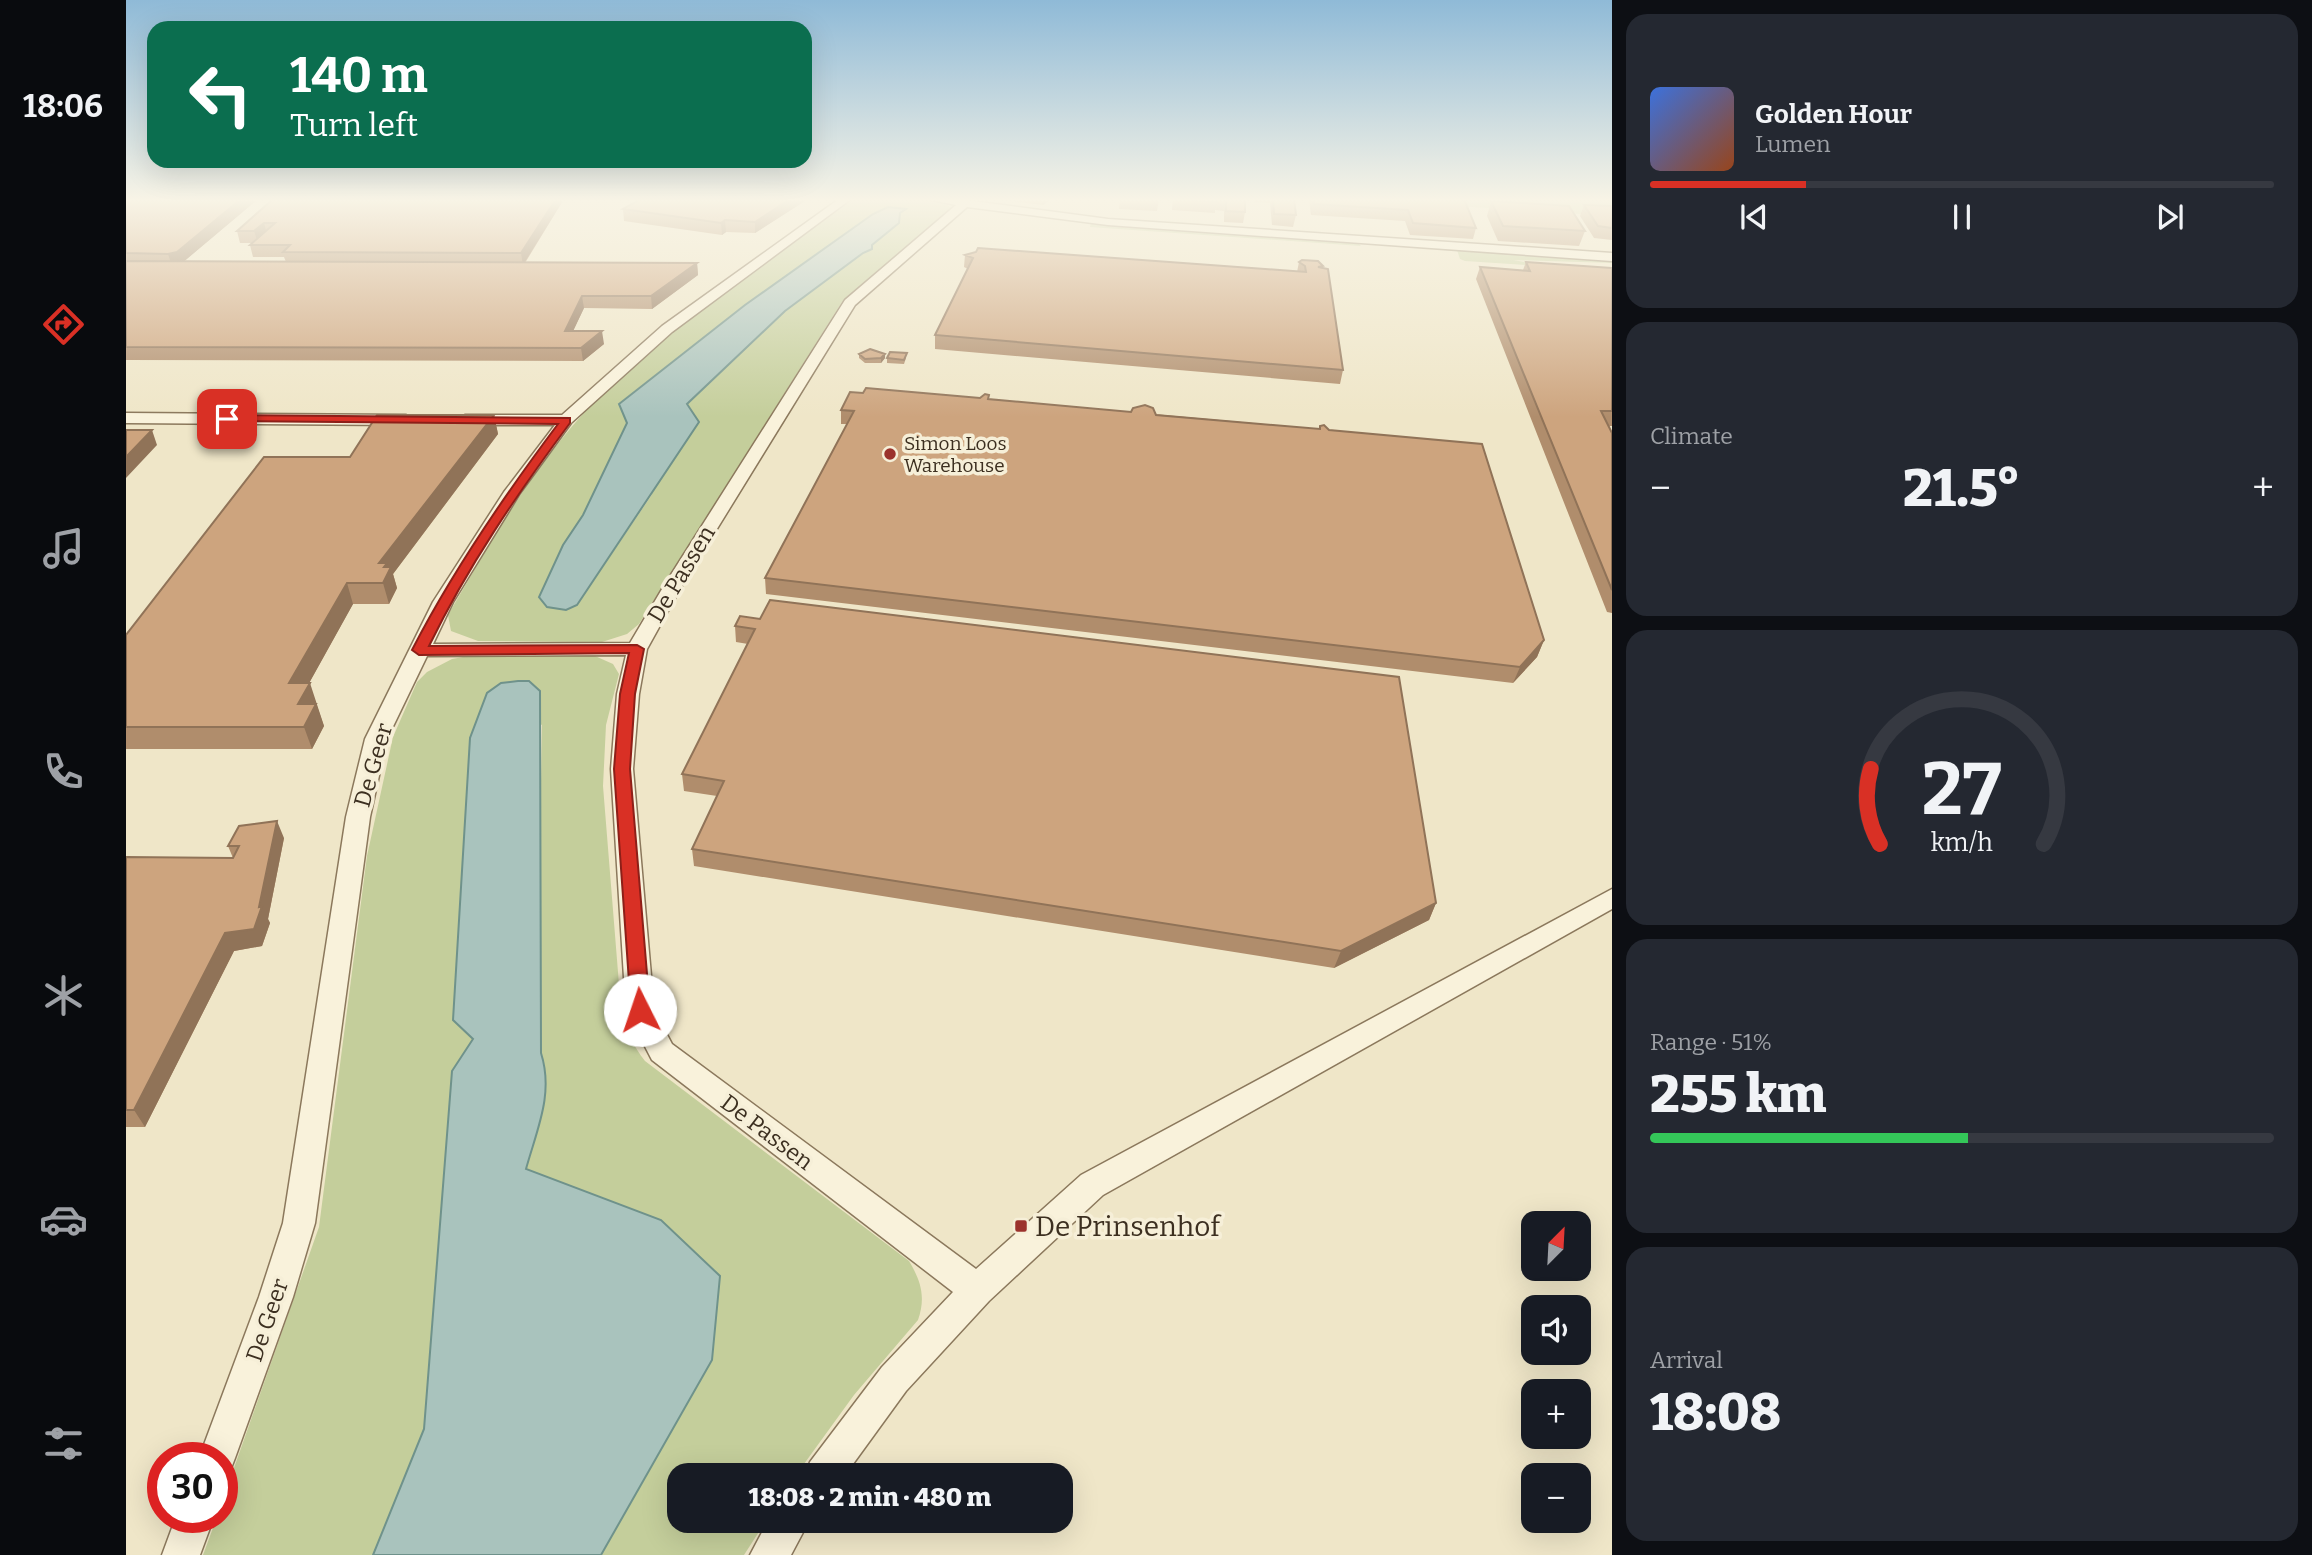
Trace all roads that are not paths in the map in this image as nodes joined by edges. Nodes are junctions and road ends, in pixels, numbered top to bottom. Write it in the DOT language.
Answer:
graph roads {
  1 [pos="746,272"];
  2 [pos="886,272"];
  3 [pos="126,418"];
  4 [pos="418,420"];
  5 [pos="446,420"];
  6 [pos="566,421"];
  7 [pos="637,649"];
  8 [pos="419,650"];
  9 [pos="1612,898"];
  10 [pos="977,1290"];
  11 [pos="223,1442"];
  12 [pos="832,1463"];
  13 [pos="189,1533"];
  14 [pos="783,1533"];
  15 [pos="181,1555"];
  16 [pos="769,1555"];
  1 -- 6 [label="street, De Geer"];
  2 -- 7 [label="street, De Passen"];
  3 -- 4 [label="street"];
  5 -- 6 [label="street"];
  6 -- 8 [label="street, De Geer"];
  7 -- 8 [label="street"];
  7 -- 10 [label="street, De Passen"];
  8 -- 11 [label="street, De Geer"];
  9 -- 10 [label="street"];
  10 -- 12 [label="street"];
  13 -- 15 [label="street"];
  14 -- 16 [label="street"];
}
